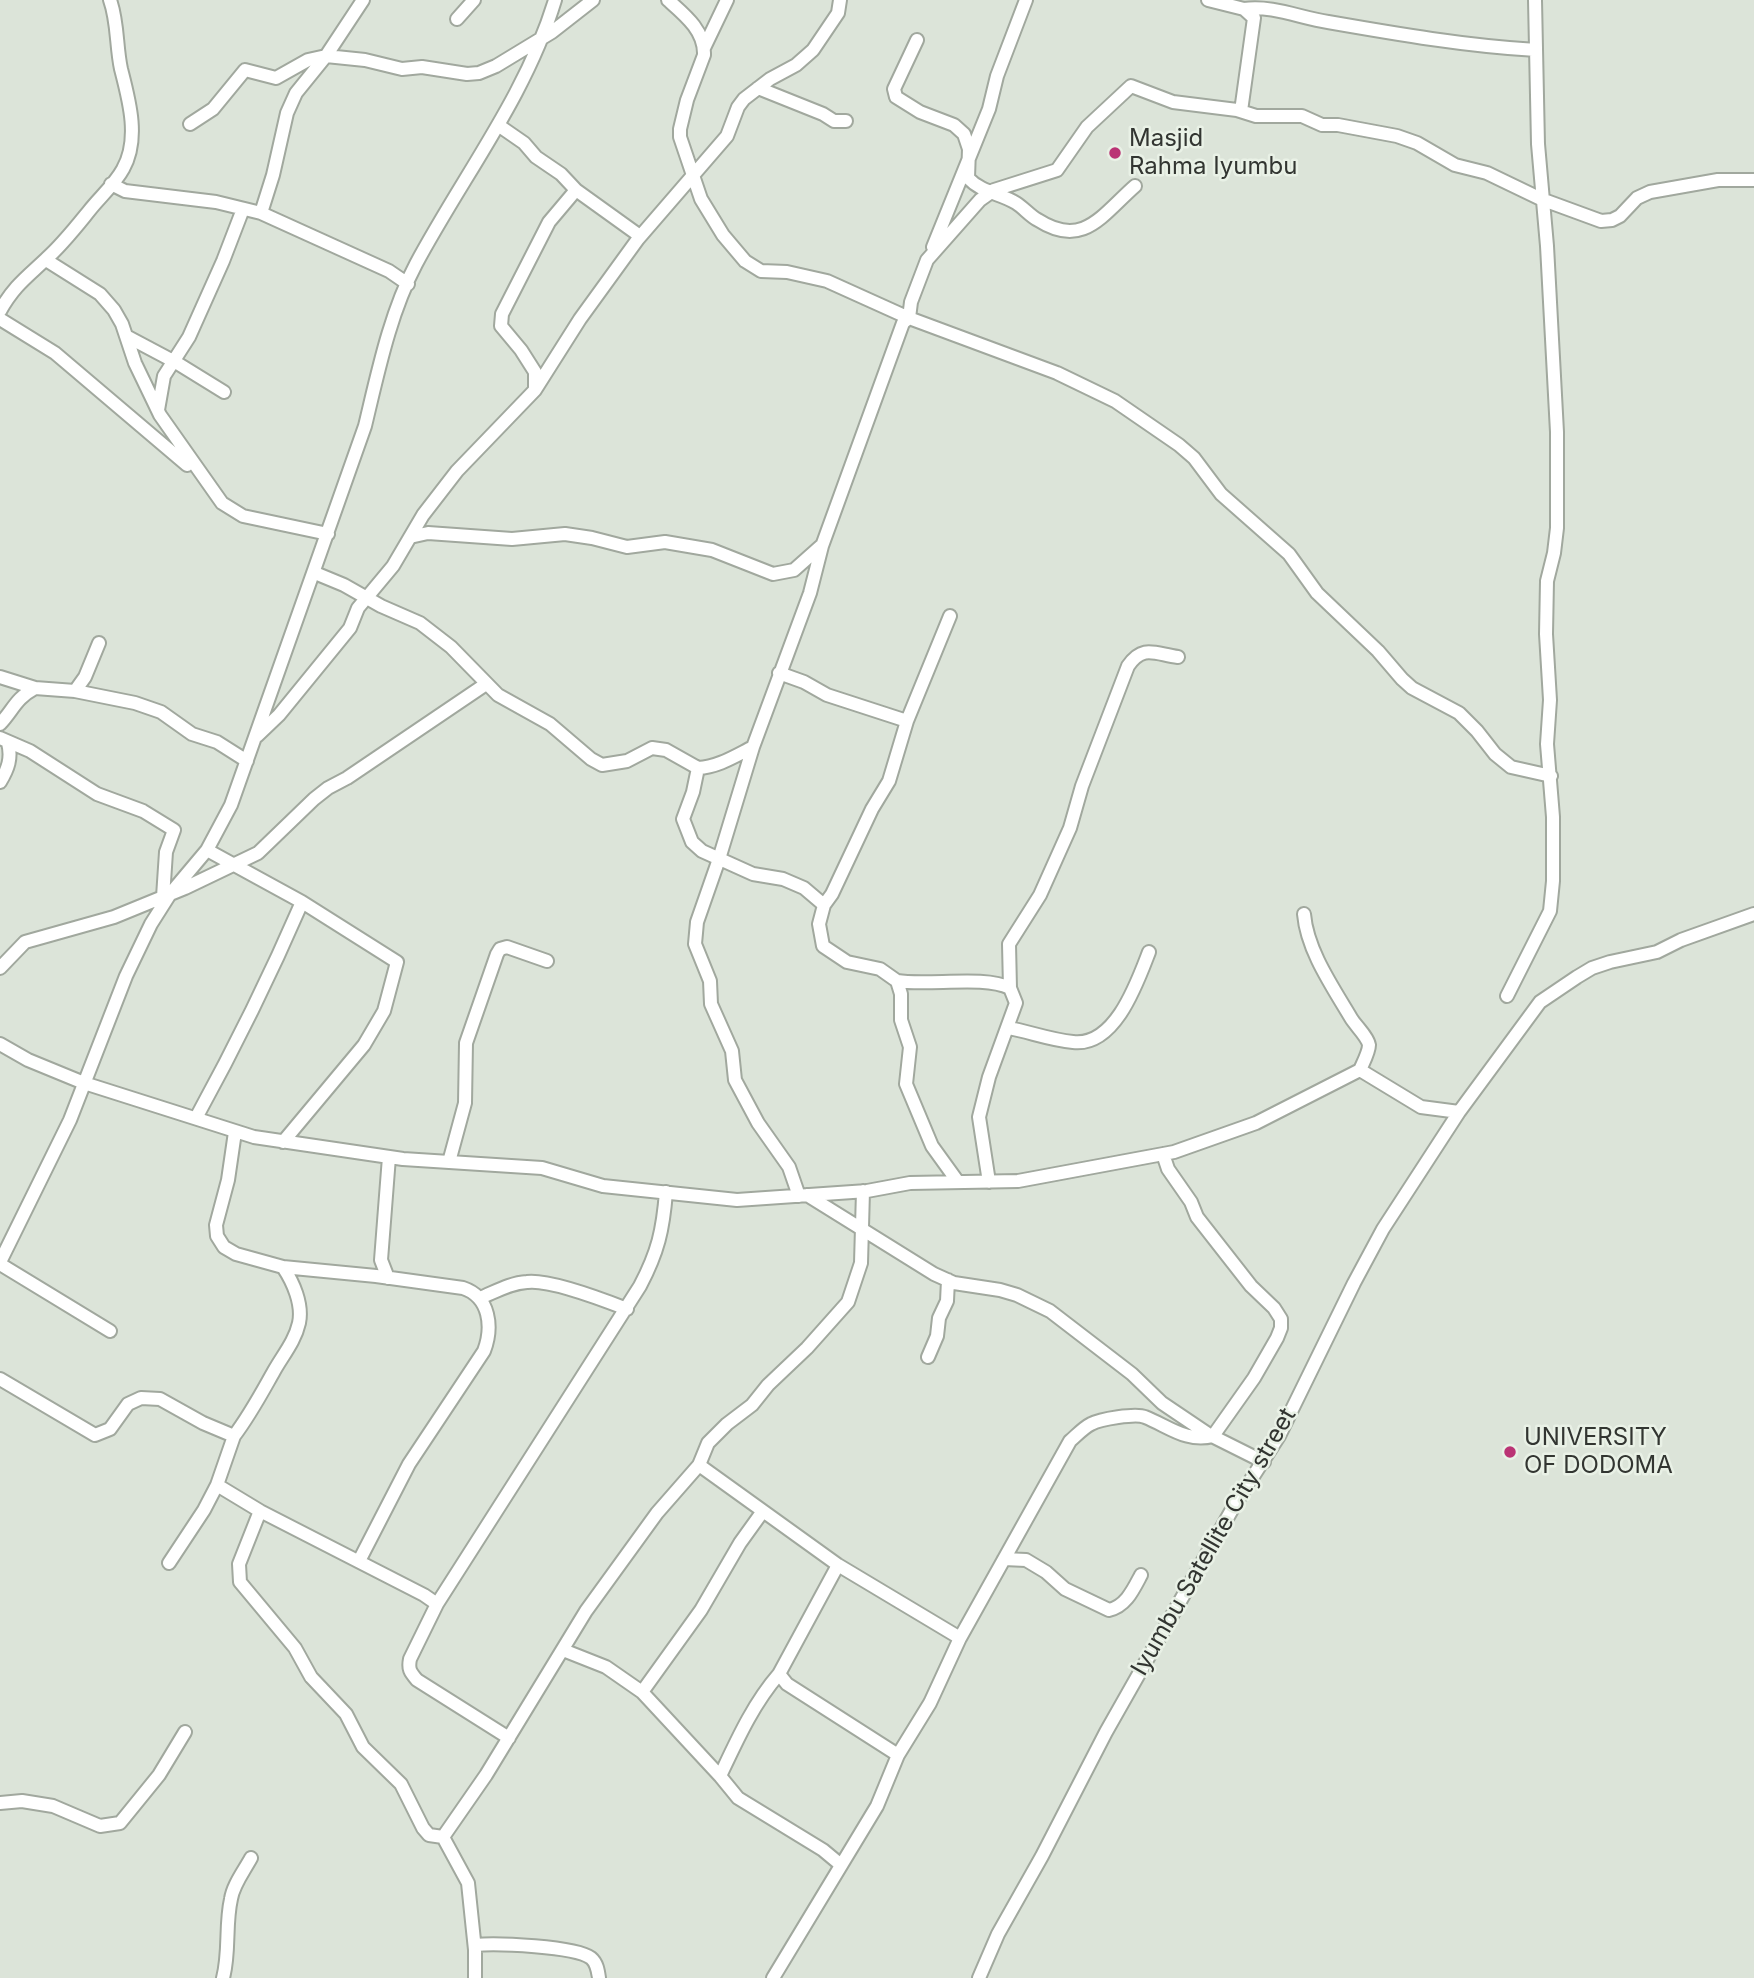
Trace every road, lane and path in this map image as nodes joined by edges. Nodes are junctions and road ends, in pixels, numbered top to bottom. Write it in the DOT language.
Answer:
graph roads {
  1 [pos="110,0"];
  2 [pos="363,0"];
  3 [pos="474,0"];
  4 [pos="555,0"];
  5 [pos="593,0"];
  6 [pos="668,0"];
  7 [pos="727,0"];
  8 [pos="840,0"];
  9 [pos="1026,0"];
  10 [pos="1208,0"];
  11 [pos="1535,0"];
  12 [pos="1244,9"];
  13 [pos="457,19"];
  14 [pos="540,38"];
  15 [pos="917,40"];
  16 [pos="704,48"];
  17 [pos="1536,50"];
  18 [pos="326,56"];
  19 [pos="758,88"];
  20 [pos="1241,111"];
  21 [pos="846,121"];
  22 [pos="190,124"];
  23 [pos="498,125"];
  24 [pos="968,165"];
  25 [pos="692,176"];
  26 [pos="1754,180"];
  27 [pos="111,184"];
  28 [pos="1135,186"];
  29 [pos="576,190"];
  30 [pos="989,194"];
  31 [pos="1541,199"];
  32 [pos="243,209"];
  33 [pos="261,213"];
  34 [pos="640,236"];
  35 [pos="46,260"];
  36 [pos="927,260"];
  37 [pos="408,284"];
  38 [pos="0,311"];
  39 [pos="909,318"];
  40 [pos="0,319"];
  41 [pos="128,337"];
  42 [pos="173,360"];
  43 [pos="535,390"];
  44 [pos="224,392"];
  45 [pos="158,411"];
  46 [pos="203,478"];
  47 [pos="328,534"];
  48 [pos="410,537"];
  49 [pos="821,546"];
  50 [pos="315,573"];
  51 [pos="367,598"];
  52 [pos="950,616"];
  53 [pos="99,643"];
  54 [pos="1178,657"];
  55 [pos="779,673"];
  56 [pos="0,677"];
  57 [pos="486,684"];
  58 [pos="35,688"];
  59 [pos="75,691"];
  60 [pos="907,721"];
  61 [pos="0,724"];
  62 [pos="254,739"];
  63 [pos="4,741"];
  64 [pos="753,747"];
  65 [pos="247,761"];
  66 [pos="698,768"];
  67 [pos="1551,776"];
  68 [pos="0,782"];
  69 [pos="207,850"];
  70 [pos="719,859"];
  71 [pos="234,864"];
  72 [pos="167,895"];
  73 [pos="302,902"];
  74 [pos="824,905"];
  75 [pos="1304,914"];
  76 [pos="1754,914"];
  77 [pos="1149,952"];
  78 [pos="547,961"];
  79 [pos="0,968"];
  80 [pos="897,981"];
  81 [pos="1010,988"];
  82 [pos="1507,996"];
  83 [pos="1009,1028"];
  84 [pos="0,1044"];
  85 [pos="1360,1070"];
  86 [pos="84,1083"];
  87 [pos="1459,1112"];
  88 [pos="196,1118"];
  89 [pos="235,1132"];
  90 [pos="283,1142"];
  91 [pos="1163,1154"];
  92 [pos="389,1157"];
  93 [pos="449,1162"];
  94 [pos="958,1182"];
  95 [pos="989,1182"];
  96 [pos="863,1191"];
  97 [pos="666,1192"];
  98 [pos="803,1196"];
  99 [pos="863,1231"];
  100 [pos="0,1263"];
  101 [pos="283,1267"];
  102 [pos="388,1278"];
  103 [pos="948,1280"];
  104 [pos="480,1298"];
  105 [pos="627,1310"];
  106 [pos="110,1331"];
  107 [pos="928,1357"];
  108 [pos="0,1379"];
  109 [pos="234,1436"];
  110 [pos="1213,1436"];
  111 [pos="1264,1462"];
  112 [pos="699,1465"];
  113 [pos="217,1485"];
  114 [pos="260,1511"];
  115 [pos="763,1511"];
  116 [pos="1004,1559"];
  117 [pos="359,1561"];
  118 [pos="169,1563"];
  119 [pos="838,1565"];
  120 [pos="1141,1575"];
  121 [pos="437,1604"];
  122 [pos="960,1638"];
  123 [pos="563,1650"];
  124 [pos="779,1674"];
  125 [pos="642,1692"];
  126 [pos="185,1732"];
  127 [pos="509,1738"];
  128 [pos="898,1755"];
  129 [pos="720,1776"];
  130 [pos="0,1802"];
  131 [pos="443,1837"];
  132 [pos="251,1858"];
  133 [pos="841,1865"];
  134 [pos="475,1945"];
  135 [pos="223,1978"];
  136 [pos="475,1978"];
  137 [pos="599,1978"];
  138 [pos="772,1978"];
  139 [pos="979,1978"];
  1 -- 27 [label="street"];
  2 -- 18 [label="street"];
  3 -- 13 [label="street"];
  4 -- 14 [label="street"];
  5 -- 14 [label="street"];
  6 -- 16 [label="street"];
  7 -- 16 [label="street"];
  8 -- 19 [label="street"];
  9 -- 24 [label="street"];
  10 -- 12 [label="street"];
  11 -- 17 [label="street"];
  12 -- 17 [label="street"];
  12 -- 20 [label="street"];
  14 -- 18 [label="street"];
  14 -- 23 [label="street"];
  15 -- 24 [label="street"];
  16 -- 25 [label="street"];
  17 -- 31 [label="street"];
  18 -- 22 [label="street"];
  18 -- 33 [label="street"];
  19 -- 21 [label="street"];
  19 -- 25 [label="street"];
  20 -- 30 [label="street"];
  20 -- 31 [label="street"];
  23 -- 29 [label="street"];
  23 -- 37 [label="street"];
  24 -- 30 [label="street"];
  24 -- 36 [label="street"];
  25 -- 34 [label="street"];
  25 -- 39 [label="street"];
  26 -- 31 [label="street"];
  27 -- 32 [label="street"];
  27 -- 35 [label="street"];
  28 -- 30 [label="street"];
  29 -- 34 [label="street"];
  29 -- 43 [label="street"];
  30 -- 36 [label="street"];
  31 -- 67 [label="street"];
  32 -- 33 [label="street"];
  32 -- 42 [label="street"];
  33 -- 37 [label="street"];
  34 -- 43 [label="street"];
  35 -- 38 [label="street"];
  35 -- 41 [label="street"];
  36 -- 39 [label="street"];
  37 -- 47 [label="street"];
  39 -- 49 [label="street"];
  39 -- 67 [label="street"];
  40 -- 46 [label="street"];
  41 -- 42 [label="street"];
  41 -- 45 [label="street"];
  42 -- 44 [label="street"];
  42 -- 45 [label="street"];
  43 -- 48 [label="street"];
  45 -- 46 [label="street"];
  46 -- 47 [label="street"];
  47 -- 50 [label="street"];
  48 -- 49 [label="street"];
  48 -- 51 [label="street"];
  49 -- 55 [label="street"];
  50 -- 51 [label="street"];
  50 -- 62 [label="street"];
  51 -- 57 [label="street"];
  51 -- 62 [label="street"];
  52 -- 60 [label="street"];
  53 -- 59 [label="street"];
  54 -- 81 [label="street"];
  55 -- 60 [label="street"];
  55 -- 64 [label="street"];
  56 -- 58 [label="street"];
  57 -- 66 [label="street"];
  57 -- 71 [label="street"];
  58 -- 59 [label="street"];
  58 -- 61 [label="street"];
  59 -- 65 [label="street"];
  60 -- 74 [label="street"];
  62 -- 65 [label="street"];
  63 -- 68 [label="street"];
  63 -- 72 [label="street"];
  64 -- 66 [label="street"];
  64 -- 70 [label="street"];
  65 -- 69 [label="street"];
  66 -- 70 [label="street"];
  67 -- 82 [label="street"];
  69 -- 71 [label="street"];
  69 -- 72 [label="street"];
  70 -- 74 [label="street"];
  70 -- 98 [label="street"];
  71 -- 72 [label="street"];
  71 -- 73 [label="street"];
  72 -- 79 [label="street"];
  72 -- 86 [label="street"];
  73 -- 88 [label="street"];
  73 -- 90 [label="street"];
  74 -- 80 [label="street"];
  75 -- 85 [label="street"];
  76 -- 87 [label="street, Iyumbu Satellite City street"];
  77 -- 83 [label="street"];
  78 -- 93 [label="street"];
  80 -- 81 [label="street"];
  80 -- 94 [label="street"];
  81 -- 83 [label="street"];
  83 -- 95 [label="street"];
  84 -- 86 [label="street"];
  85 -- 87 [label="street"];
  85 -- 91 [label="street"];
  86 -- 88 [label="street"];
  86 -- 100 [label="street"];
  87 -- 111 [label="street, Iyumbu Satellite City street"];
  88 -- 89 [label="street"];
  89 -- 90 [label="street"];
  89 -- 101 [label="street"];
  90 -- 92 [label="street"];
  91 -- 95 [label="street"];
  91 -- 110 [label="street"];
  92 -- 93 [label="street"];
  92 -- 102 [label="street"];
  93 -- 97 [label="street"];
  94 -- 95 [label="street"];
  94 -- 96 [label="street"];
  96 -- 98 [label="street"];
  96 -- 99 [label="street"];
  97 -- 98 [label="street"];
  97 -- 105 [label="street"];
  98 -- 99 [label="street"];
  99 -- 103 [label="street"];
  99 -- 112 [label="street"];
  100 -- 106 [label="street"];
  101 -- 102 [label="street"];
  101 -- 109 [label="street"];
  102 -- 104 [label="street"];
  103 -- 107 [label="street"];
  103 -- 110 [label="street"];
  104 -- 105 [label="street"];
  104 -- 117 [label="street"];
  105 -- 121 [label="street"];
  108 -- 109 [label="street"];
  109 -- 113 [label="street"];
  110 -- 111 [label="street"];
  110 -- 116 [label="street"];
  111 -- 139 [label="street, Iyumbu Satellite City street"];
  112 -- 115 [label="street"];
  112 -- 123 [label="street"];
  113 -- 114 [label="street"];
  113 -- 118 [label="street"];
  114 -- 117 [label="street"];
  114 -- 131 [label="street"];
  115 -- 119 [label="street"];
  115 -- 125 [label="street"];
  116 -- 120 [label="street"];
  116 -- 122 [label="street"];
  117 -- 121 [label="street"];
  119 -- 122 [label="street"];
  119 -- 124 [label="street"];
  121 -- 127 [label="street"];
  122 -- 128 [label="street"];
  123 -- 125 [label="street"];
  123 -- 127 [label="street"];
  124 -- 128 [label="street"];
  124 -- 129 [label="street"];
  125 -- 129 [label="street"];
  126 -- 130 [label="street"];
  127 -- 131 [label="street"];
  128 -- 133 [label="street"];
  129 -- 133 [label="street"];
  131 -- 134 [label="street"];
  132 -- 135 [label="street"];
  133 -- 138 [label="street"];
  134 -- 136 [label="street"];
  134 -- 137 [label="street"];
}
